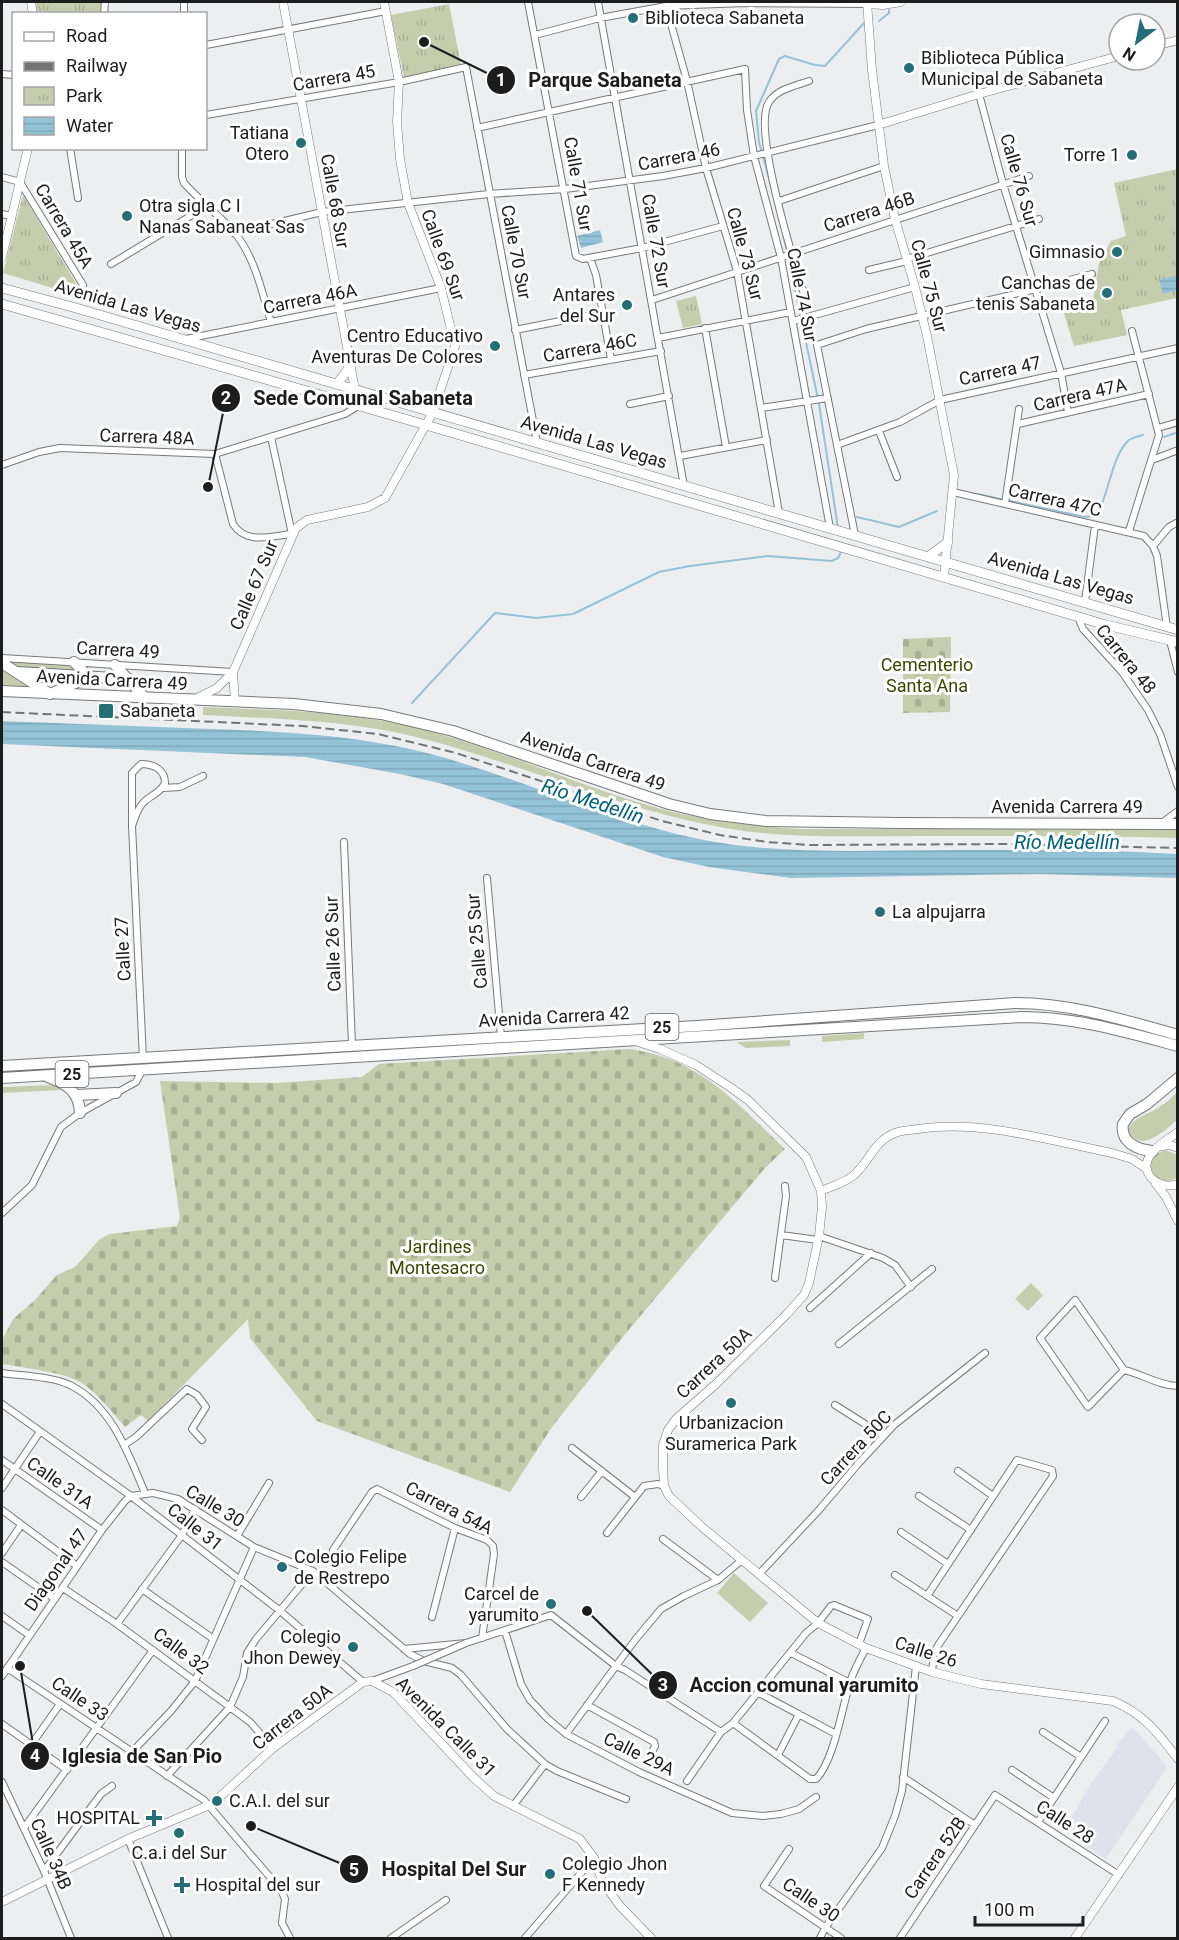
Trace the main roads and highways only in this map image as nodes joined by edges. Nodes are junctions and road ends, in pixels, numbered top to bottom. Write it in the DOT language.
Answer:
graph roads {
  1 [pos="2,288"];
  2 [pos="2,304"];
  3 [pos="350,363"];
  4 [pos="337,384"];
  5 [pos="948,542"];
  6 [pos="929,556"];
  7 [pos="1178,630"];
  8 [pos="1175,642"];
  9 [pos="74,662"];
  10 [pos="2,663"];
  11 [pos="115,665"];
  12 [pos="15,672"];
  13 [pos="89,676"];
  14 [pos="129,679"];
  15 [pos="2,691"];
  16 [pos="50,694"];
  17 [pos="145,698"];
  18 [pos="1178,824"];
  19 [pos="747,1022"];
  20 [pos="1178,1035"];
  21 [pos="715,1036"];
  22 [pos="428,1041"];
  23 [pos="1178,1046"];
  24 [pos="468,1051"];
  25 [pos="2,1066"];
  26 [pos="45,1076"];
  27 [pos="2,1078"];
  28 [pos="1178,1078"];
  29 [pos="116,1093"];
  30 [pos="76,1095"];
  31 [pos="80,1113"];
  32 [pos="1155,1150"];
  1 -- 4 [label="main road, Avenida Las Vegas"];
  2 -- 8 [label="main road, Avenida Las Vegas"];
  3 -- 4 [label="main road"];
  4 -- 6 [label="main road, Avenida Las Vegas"];
  5 -- 6 [label="main road"];
  6 -- 7 [label="main road, Avenida Las Vegas"];
  9 -- 13 [label="highway"];
  10 -- 12 [label="highway"];
  11 -- 14 [label="highway"];
  12 -- 13 [label="highway"];
  12 -- 16 [label="highway"];
  13 -- 14 [label="highway"];
  13 -- 16 [label="highway"];
  14 -- 17 [label="highway"];
  15 -- 16 [label="highway, Avenida Carrera 49"];
  16 -- 17 [label="highway, Avenida Carrera 49"];
  17 -- 18 [label="highway, Avenida Carrera 49"];
  19 -- 20 [label="highway, Avenida Carrera 42 / 25"];
  19 -- 21 [label="highway"];
  19 -- 22 [label="highway, Avenida Carrera 42 / 25"];
  21 -- 23 [label="highway, Avenida Carrera 42 / 25"];
  21 -- 24 [label="highway, Avenida Carrera 42 / 25"];
  22 -- 24 [label="highway"];
  22 -- 25 [label="highway, Avenida Carrera 42 / 25"];
  24 -- 26 [label="highway, Avenida Carrera 42 / 25"];
  26 -- 27 [label="highway, Avenida Carrera 42 / 25"];
  26 -- 30 [label="highway"];
  28 -- 32 [label="highway"];
  29 -- 30 [label="highway"];
  30 -- 31 [label="highway"];
}
